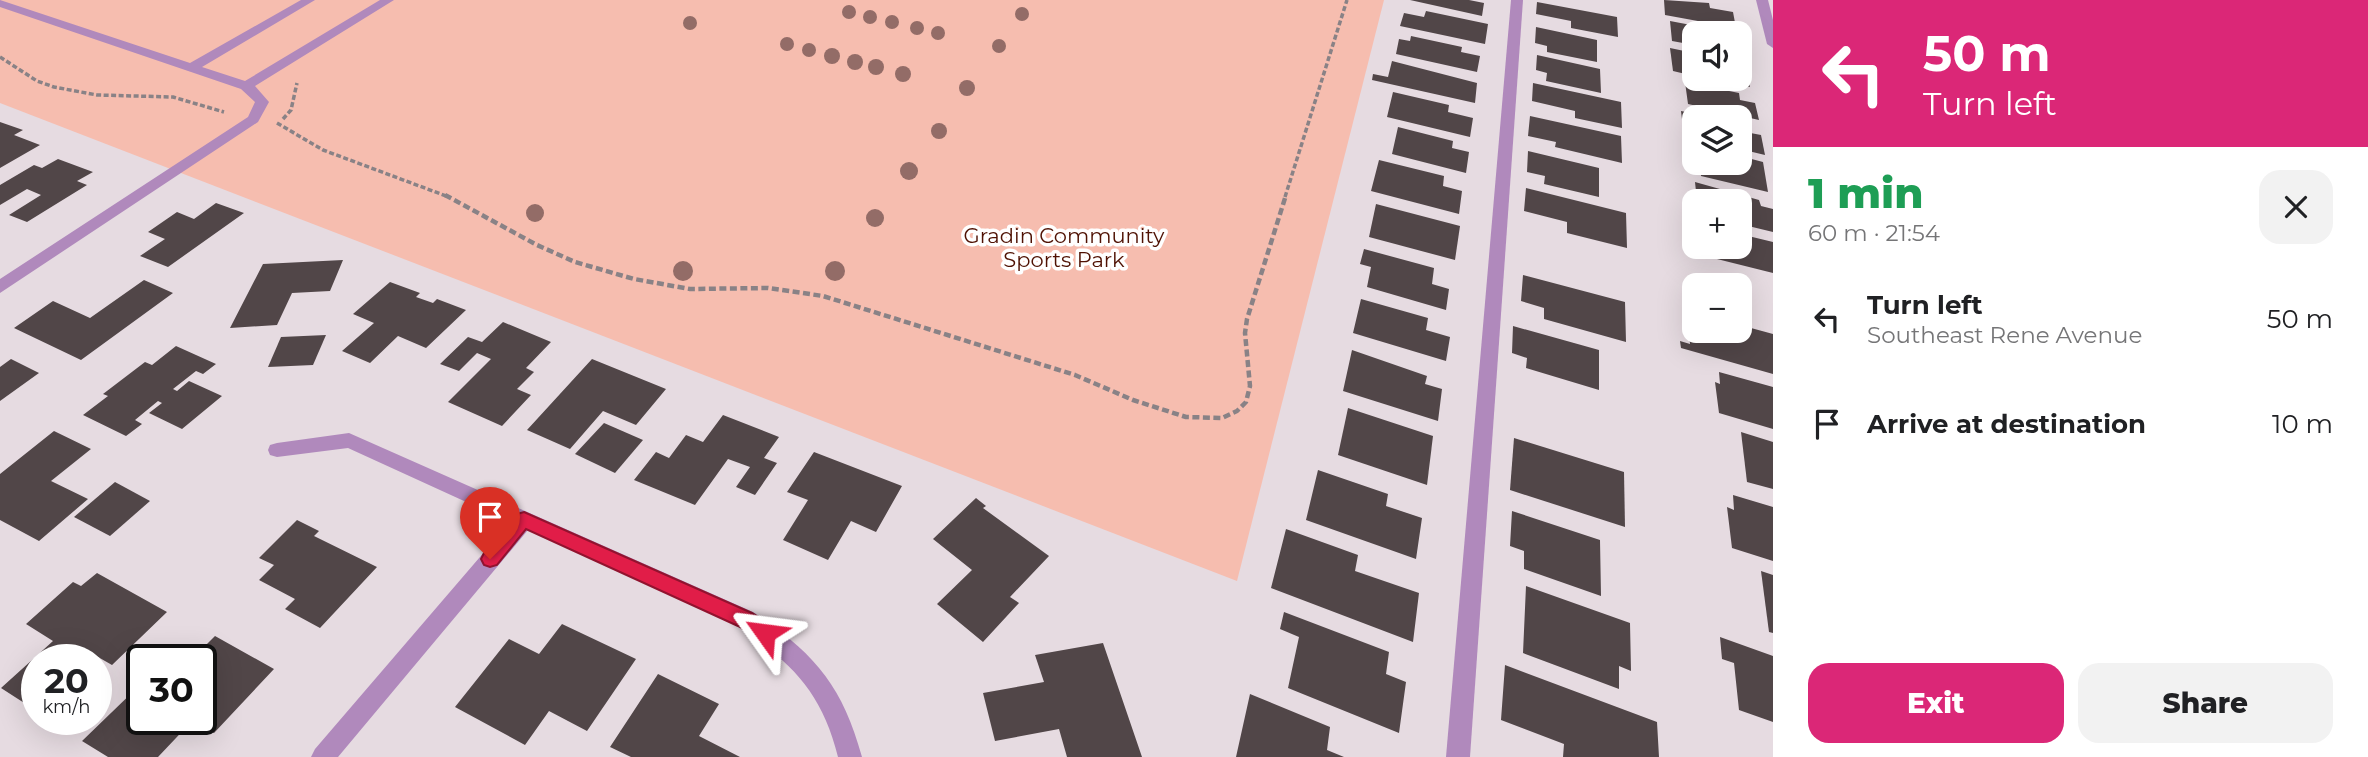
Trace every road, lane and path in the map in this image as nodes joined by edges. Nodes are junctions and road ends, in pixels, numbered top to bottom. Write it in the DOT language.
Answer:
graph roads {
  1 [pos="309,0"];
  2 [pos="388,0"];
  3 [pos="1347,0"];
  4 [pos="1517,0"];
  5 [pos="1762,0"];
  6 [pos="0,3"];
  7 [pos="1773,44"];
  8 [pos="0,57"];
  9 [pos="192,67"];
  10 [pos="246,86"];
  11 [pos="253,119"];
  12 [pos="1,286"];
  13 [pos="277,450"];
  14 [pos="524,520"];
  15 [pos="323,757"];
  16 [pos="850,757"];
  17 [pos="1458,757"];
  1 -- 9 [label="street"];
  2 -- 10 [label="street"];
  3 -- 11 [label="path"];
  4 -- 17 [label="street"];
  5 -- 7 [label="street"];
  6 -- 9 [label="street"];
  8 -- 11 [label="path"];
  9 -- 10 [label="street"];
  10 -- 11 [label="street"];
  11 -- 12 [label="street"];
  13 -- 14 [label="street"];
  14 -- 15 [label="street"];
  14 -- 16 [label="street"];
}
